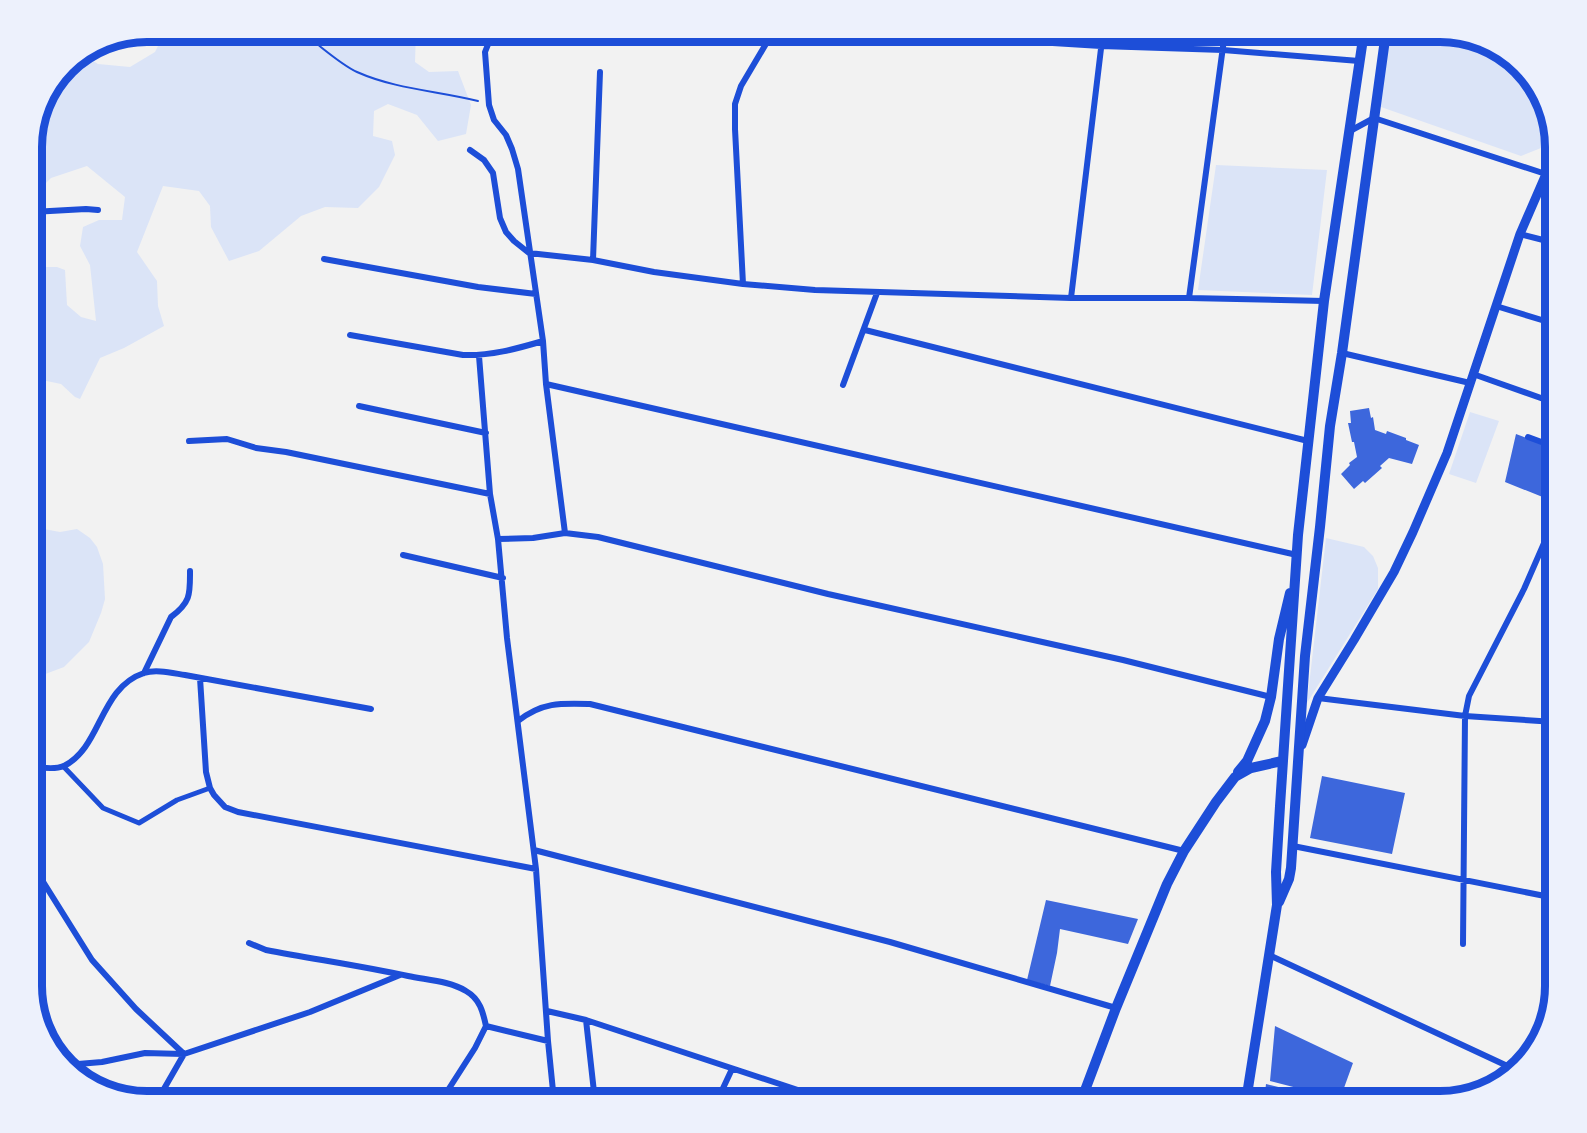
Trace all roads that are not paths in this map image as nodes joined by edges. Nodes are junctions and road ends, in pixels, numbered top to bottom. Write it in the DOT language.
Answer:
graph roads {
  1 [pos="489,42"];
  2 [pos="767,42"];
  3 [pos="1036,42"];
  4 [pos="1102,42"];
  5 [pos="1224,42"];
  6 [pos="1362,42"];
  7 [pos="1385,42"];
  8 [pos="1101,46"];
  9 [pos="1223,50"];
  10 [pos="1359,61"];
  11 [pos="600,72"];
  12 [pos="1374,118"];
  13 [pos="1350,131"];
  14 [pos="470,150"];
  15 [pos="1545,174"];
  16 [pos="1545,176"];
  17 [pos="98,210"];
  18 [pos="42,211"];
  19 [pos="1520,234"];
  20 [pos="1545,240"];
  21 [pos="529,253"];
  22 [pos="324,259"];
  23 [pos="593,260"];
  24 [pos="743,284"];
  25 [pos="877,293"];
  26 [pos="536,294"];
  27 [pos="1071,298"];
  28 [pos="1189,298"];
  29 [pos="1324,301"];
  30 [pos="1496,306"];
  31 [pos="1545,321"];
  32 [pos="865,330"];
  33 [pos="350,335"];
  34 [pos="543,342"];
  35 [pos="1342,353"];
  36 [pos="479,356"];
  37 [pos="1471,378"];
  38 [pos="546,384"];
  39 [pos="843,385"];
  40 [pos="1545,400"];
  41 [pos="359,406"];
  42 [pos="486,433"];
  43 [pos="1528,437"];
  44 [pos="189,441"];
  45 [pos="1308,441"];
  46 [pos="1545,443"];
  47 [pos="490,494"];
  48 [pos="565,533"];
  49 [pos="498,539"];
  50 [pos="1545,542"];
  51 [pos="403,555"];
  52 [pos="1297,555"];
  53 [pos="1296,570"];
  54 [pos="190,572"];
  55 [pos="503,578"];
  56 [pos="144,673"];
  57 [pos="200,678"];
  58 [pos="1271,697"];
  59 [pos="1318,698"];
  60 [pos="371,709"];
  61 [pos="1465,716"];
  62 [pos="518,721"];
  63 [pos="1545,721"];
  64 [pos="1282,761"];
  65 [pos="1297,761"];
  66 [pos="63,766"];
  67 [pos="42,767"];
  68 [pos="1235,777"];
  69 [pos="210,788"];
  70 [pos="1293,846"];
  71 [pos="534,850"];
  72 [pos="1184,851"];
  73 [pos="536,868"];
  74 [pos="1463,879"];
  75 [pos="42,880"];
  76 [pos="1545,896"];
  77 [pos="1277,905"];
  78 [pos="249,944"];
  79 [pos="1463,944"];
  80 [pos="1269,955"];
  81 [pos="400,975"];
  82 [pos="1116,1008"];
  83 [pos="547,1011"];
  84 [pos="586,1020"];
  85 [pos="486,1026"];
  86 [pos="548,1041"];
  87 [pos="183,1054"];
  88 [pos="78,1064"];
  89 [pos="1507,1066"];
  90 [pos="732,1069"];
  91 [pos="163,1091"];
  92 [pos="448,1091"];
  93 [pos="553,1091"];
  94 [pos="594,1091"];
  95 [pos="722,1091"];
  96 [pos="800,1091"];
  97 [pos="1085,1091"];
  98 [pos="1248,1091"];
  1 -- 21 [label="street"];
  2 -- 24 [label="street"];
  3 -- 8 [label="street"];
  4 -- 8 [label="street"];
  5 -- 9 [label="street"];
  6 -- 10 [label="main road"];
  7 -- 12 [label="main road"];
  8 -- 9 [label="street"];
  8 -- 27 [label="street"];
  9 -- 10 [label="street"];
  9 -- 28 [label="street"];
  10 -- 13 [label="main road"];
  11 -- 23 [label="street"];
  12 -- 13 [label="street"];
  12 -- 15 [label="street"];
  12 -- 35 [label="main road"];
  13 -- 29 [label="main road"];
  14 -- 21 [label="street"];
  16 -- 19 [label="street"];
  17 -- 18 [label="street"];
  19 -- 20 [label="street"];
  19 -- 30 [label="street"];
  21 -- 23 [label="street"];
  21 -- 26 [label="street"];
  22 -- 26 [label="street"];
  23 -- 24 [label="street"];
  24 -- 25 [label="street"];
  25 -- 27 [label="street"];
  25 -- 32 [label="street"];
  26 -- 34 [label="street"];
  27 -- 28 [label="street"];
  28 -- 29 [label="street"];
  29 -- 45 [label="main road"];
  30 -- 31 [label="street"];
  30 -- 37 [label="street"];
  32 -- 39 [label="street"];
  32 -- 45 [label="street"];
  33 -- 36 [label="street"];
  34 -- 36 [label="street"];
  34 -- 38 [label="street"];
  35 -- 37 [label="street"];
  35 -- 65 [label="main road"];
  36 -- 42 [label="street"];
  37 -- 40 [label="street"];
  37 -- 59 [label="street"];
  38 -- 48 [label="street"];
  38 -- 52 [label="street"];
  41 -- 42 [label="street"];
  42 -- 47 [label="street"];
  43 -- 46 [label="street"];
  44 -- 47 [label="street"];
  45 -- 52 [label="main road"];
  47 -- 49 [label="street"];
  48 -- 49 [label="street"];
  48 -- 58 [label="street"];
  49 -- 55 [label="street"];
  50 -- 61 [label="street"];
  51 -- 55 [label="street"];
  52 -- 53 [label="main road"];
  53 -- 58 [label="main road"];
  53 -- 64 [label="main road"];
  54 -- 56 [label="street"];
  55 -- 62 [label="street"];
  56 -- 57 [label="street"];
  56 -- 66 [label="street"];
  57 -- 60 [label="street"];
  57 -- 69 [label="street"];
  58 -- 68 [label="main road"];
  59 -- 61 [label="street"];
  59 -- 65 [label="street"];
  61 -- 63 [label="street"];
  61 -- 74 [label="street"];
  62 -- 71 [label="street"];
  62 -- 72 [label="street"];
  64 -- 68 [label="main road"];
  64 -- 77 [label="main road"];
  65 -- 70 [label="main road"];
  66 -- 67 [label="street"];
  66 -- 69 [label="street"];
  68 -- 72 [label="main road"];
  69 -- 73 [label="street"];
  70 -- 74 [label="street"];
  70 -- 77 [label="main road"];
  71 -- 73 [label="street"];
  71 -- 82 [label="street"];
  72 -- 82 [label="main road"];
  73 -- 83 [label="street"];
  74 -- 76 [label="street"];
  74 -- 79 [label="street"];
  75 -- 87 [label="street"];
  77 -- 80 [label="main road"];
  78 -- 81 [label="street"];
  80 -- 89 [label="street"];
  80 -- 98 [label="main road"];
  81 -- 85 [label="street"];
  81 -- 87 [label="street"];
  82 -- 97 [label="main road"];
  83 -- 84 [label="street"];
  83 -- 86 [label="street"];
  84 -- 90 [label="street"];
  84 -- 94 [label="street"];
  85 -- 86 [label="street"];
  85 -- 92 [label="street"];
  86 -- 93 [label="street"];
  87 -- 88 [label="street"];
  87 -- 91 [label="street"];
  90 -- 95 [label="street"];
  90 -- 96 [label="street"];
}
